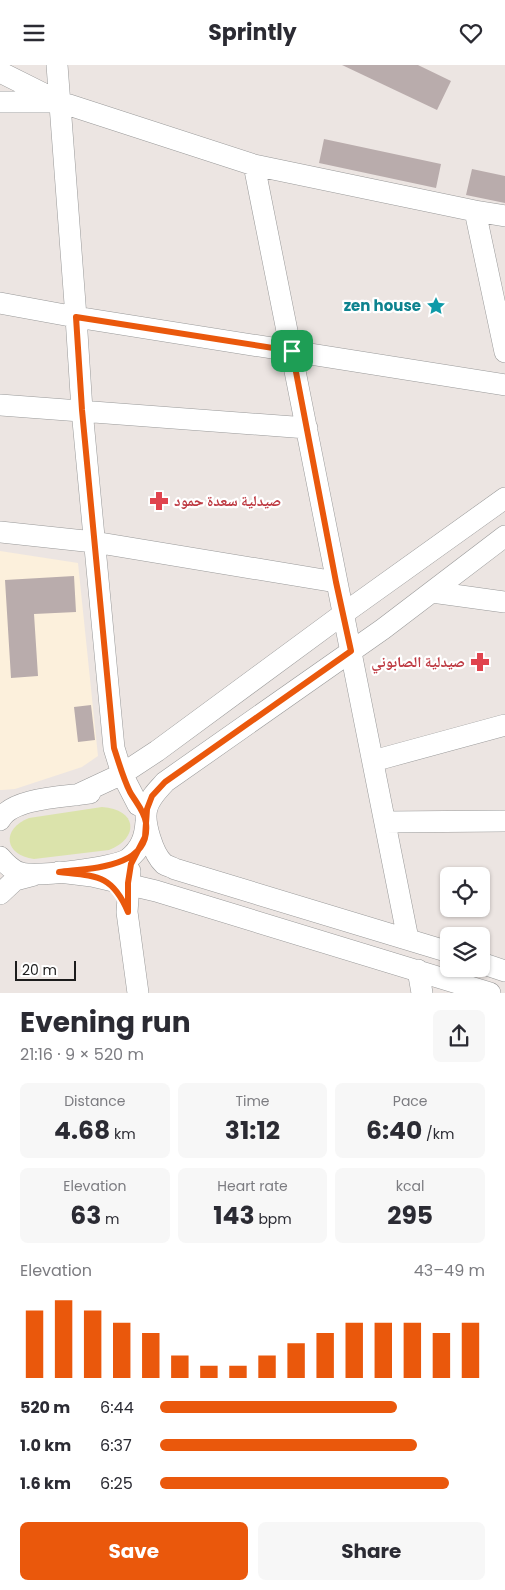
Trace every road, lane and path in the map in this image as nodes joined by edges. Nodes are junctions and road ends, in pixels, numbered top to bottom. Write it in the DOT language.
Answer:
graph roads {
  1 [pos="57,65"];
  2 [pos="0,72"];
  3 [pos="0,101"];
  4 [pos="60,102"];
  5 [pos="254,165"];
  6 [pos="475,211"];
  7 [pos="505,215"];
  8 [pos="0,303"];
  9 [pos="76,317"];
  10 [pos="292,351"];
  11 [pos="505,352"];
  12 [pos="505,385"];
  13 [pos="0,405"];
  14 [pos="82,410"];
  15 [pos="307,428"];
  16 [pos="505,498"];
  17 [pos="0,532"];
  18 [pos="505,536"];
  19 [pos="94,542"];
  20 [pos="336,582"];
  21 [pos="432,592"];
  22 [pos="505,602"];
  23 [pos="343,614"];
  24 [pos="351,651"];
  25 [pos="505,725"];
  26 [pos="114,748"];
  27 [pos="373,761"];
  28 [pos="122,774"];
  29 [pos="82,793"];
  30 [pos="25,803"];
  31 [pos="0,806"];
  32 [pos="142,814"];
  33 [pos="0,820"];
  34 [pos="385,821"];
  35 [pos="505,821"];
  36 [pos="138,849"];
  37 [pos="0,859"];
  38 [pos="59,872"];
  39 [pos="34,875"];
  40 [pos="92,875"];
  41 [pos="128,883"];
  42 [pos="0,888"];
  43 [pos="0,894"];
  44 [pos="128,912"];
  45 [pos="408,939"];
  46 [pos="440,949"];
  47 [pos="490,966"];
  48 [pos="418,969"];
  49 [pos="505,971"];
  50 [pos="138,993"];
  51 [pos="422,993"];
  52 [pos="490,993"];
  1 -- 4 [label="street"];
  2 -- 4 [label="street"];
  3 -- 4 [label="street"];
  4 -- 5 [label="street"];
  4 -- 9 [label="street"];
  5 -- 6 [label="street"];
  5 -- 10 [label="street"];
  6 -- 7 [label="street"];
  6 -- 11 [label="street"];
  8 -- 9 [label="street"];
  9 -- 10 [label="street"];
  9 -- 14 [label="street"];
  10 -- 12 [label="street"];
  10 -- 15 [label="street"];
  13 -- 14 [label="street"];
  14 -- 15 [label="street"];
  14 -- 19 [label="street"];
  15 -- 20 [label="street"];
  16 -- 23 [label="street"];
  17 -- 19 [label="street"];
  18 -- 21 [label="street"];
  19 -- 20 [label="street"];
  19 -- 26 [label="street"];
  20 -- 23 [label="street"];
  21 -- 22 [label="street"];
  21 -- 24 [label="street"];
  23 -- 24 [label="street"];
  23 -- 28 [label="street"];
  24 -- 27 [label="street"];
  24 -- 32 [label="street"];
  25 -- 27 [label="street"];
  26 -- 28 [label="street"];
  26 -- 29 [label="street"];
  27 -- 34 [label="street"];
  28 -- 29 [label="street"];
  28 -- 32 [label="street"];
  29 -- 30 [label="street"];
  29 -- 32 [label="street"];
  30 -- 31 [label="street"];
  30 -- 33 [label="street"];
  32 -- 36 [label="street"];
  32 -- 45 [label="street"];
  34 -- 35 [label="street"];
  34 -- 45 [label="street"];
  36 -- 38 [label="street"];
  36 -- 41 [label="street"];
  37 -- 39 [label="street"];
  37 -- 42 [label="street"];
  38 -- 39 [label="street"];
  38 -- 40 [label="street"];
  39 -- 43 [label="street"];
  40 -- 41 [label="street"];
  40 -- 44 [label="street"];
  41 -- 44 [label="street"];
  41 -- 48 [label="street"];
  44 -- 50 [label="street"];
  45 -- 46 [label="street"];
  47 -- 49 [label="street"];
  48 -- 51 [label="street"];
  48 -- 52 [label="street"];
}
